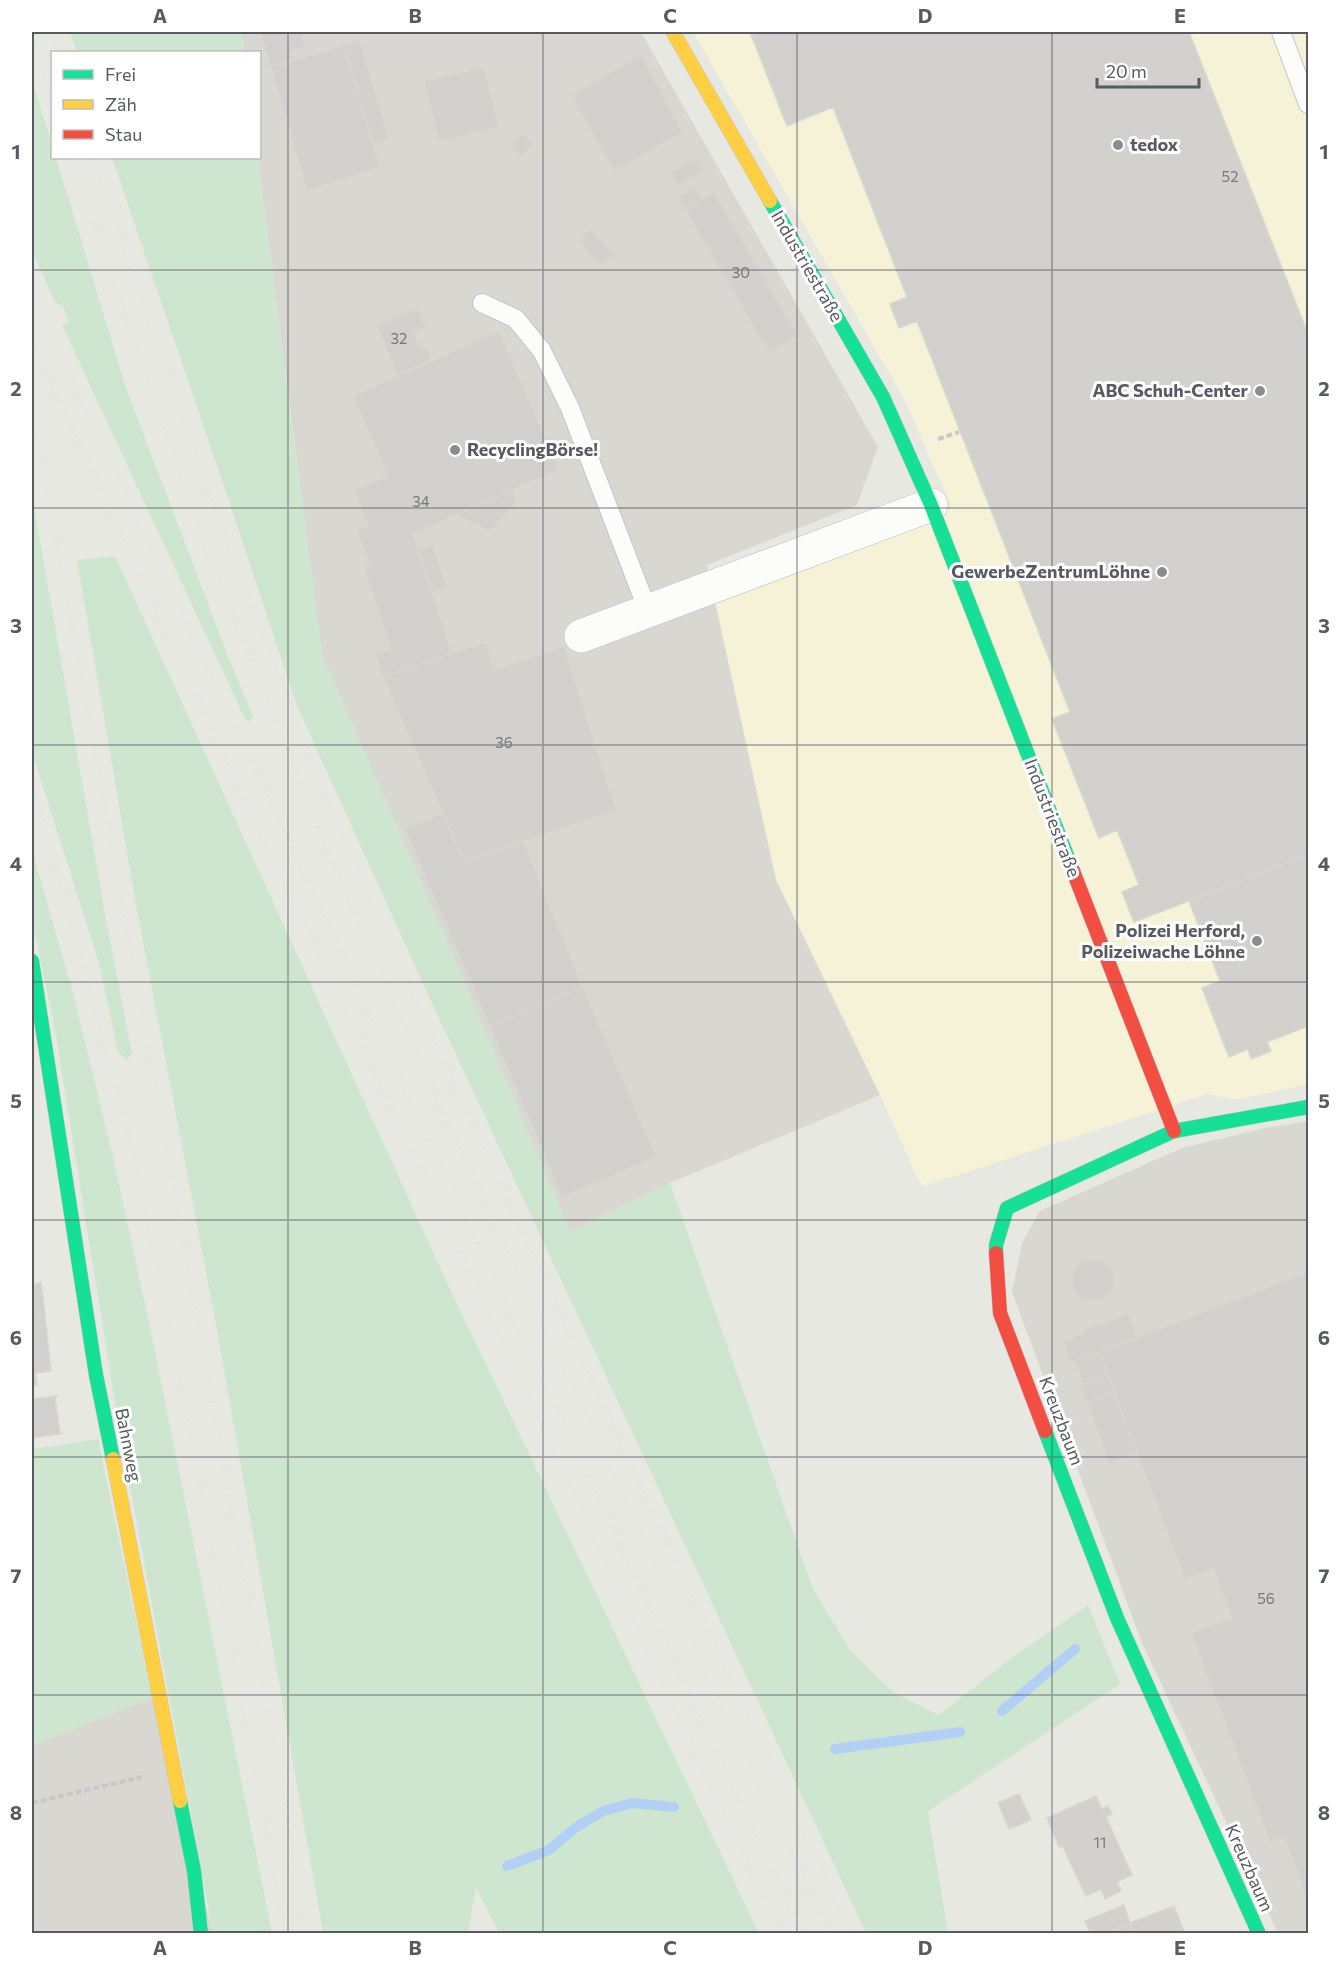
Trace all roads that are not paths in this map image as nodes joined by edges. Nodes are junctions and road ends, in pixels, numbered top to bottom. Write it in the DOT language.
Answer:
graph roads {
  1 [pos="673,32"];
  2 [pos="1281,32"];
  3 [pos="1308,104"];
  4 [pos="482,303"];
  5 [pos="931,505"];
  6 [pos="648,611"];
  7 [pos="581,636"];
  8 [pos="32,961"];
  9 [pos="1308,1107"];
  10 [pos="1174,1131"];
  11 [pos="201,1934"];
  12 [pos="1259,1934"];
  1 -- 5 [label="street, Industriestraße"];
  2 -- 3 [label="lane"];
  4 -- 6 [label="lane"];
  5 -- 6 [label="street"];
  5 -- 10 [label="street, Industriestraße"];
  6 -- 7 [label="street"];
  8 -- 11 [label="street, Bahnweg"];
  9 -- 10 [label="street, Kreuzbaum"];
  10 -- 12 [label="street, Kreuzbaum"];
}
